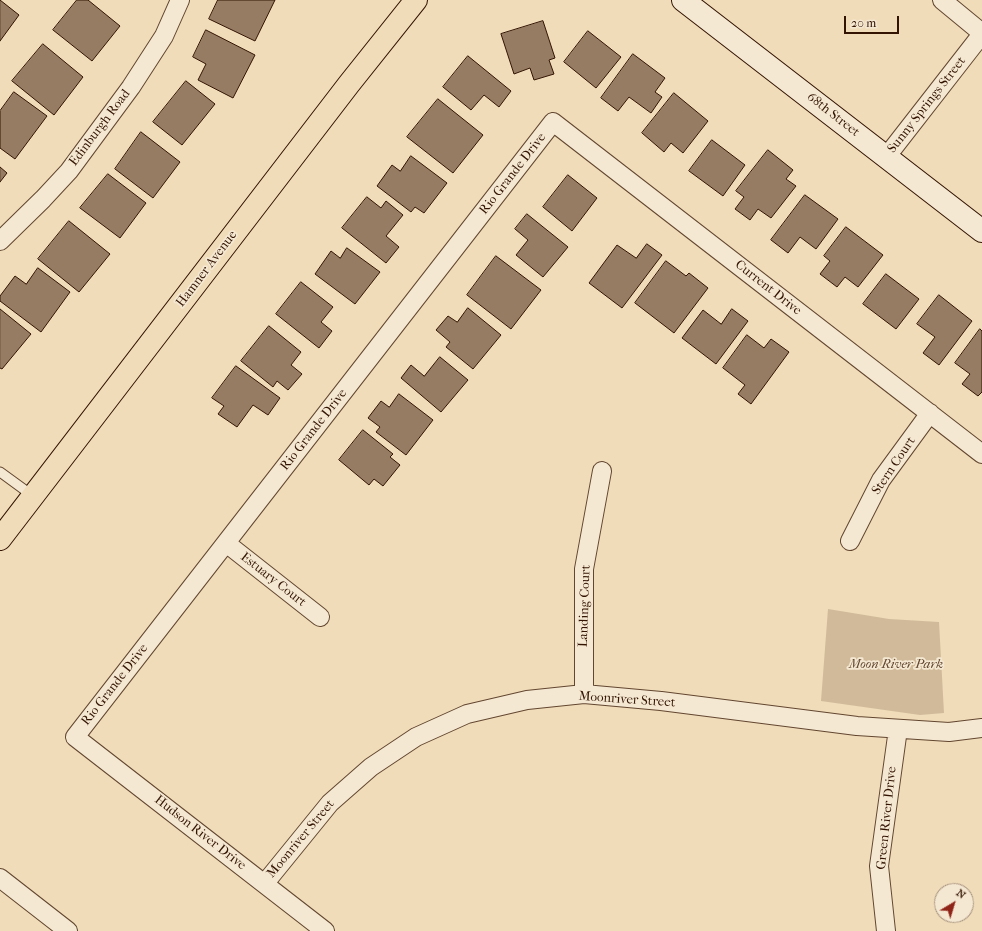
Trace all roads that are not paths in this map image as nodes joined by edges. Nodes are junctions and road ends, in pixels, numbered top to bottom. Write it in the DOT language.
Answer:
graph roads {
  1 [pos="180,0"];
  2 [pos="416,0"];
  3 [pos="684,0"];
  4 [pos="942,0"];
  5 [pos="982,34"];
  6 [pos="553,122"];
  7 [pos="887,156"];
  8 [pos="982,231"];
  9 [pos="0,242"];
  10 [pos="930,413"];
  11 [pos="982,454"];
  12 [pos="602,471"];
  13 [pos="0,472"];
  14 [pos="33,496"];
  15 [pos="0,539"];
  16 [pos="850,542"];
  17 [pos="226,543"];
  18 [pos="320,617"];
  19 [pos="584,694"];
  20 [pos="982,728"];
  21 [pos="898,729"];
  22 [pos="75,737"];
  23 [pos="0,878"];
  24 [pos="265,883"];
  25 [pos="68,931"];
  26 [pos="325,931"];
  27 [pos="886,931"];
  1 -- 9 [label="street, Edinburgh Road"];
  2 -- 14 [label="main road, Hamner Avenue"];
  3 -- 7 [label="street, 68th Street"];
  4 -- 5 [label="street"];
  5 -- 7 [label="street, Sunny Springs Street"];
  6 -- 10 [label="street, Current Drive"];
  6 -- 17 [label="street, Rio Grande Drive"];
  7 -- 8 [label="street, 68th Street"];
  10 -- 11 [label="street, Current Drive"];
  10 -- 16 [label="street, Stern Court"];
  12 -- 19 [label="street, Landing Court"];
  13 -- 14 [label="lane"];
  14 -- 15 [label="main road, Hamner Avenue"];
  17 -- 18 [label="street, Estuary Court"];
  17 -- 22 [label="street, Rio Grande Drive"];
  19 -- 21 [label="street, Moonriver Street"];
  19 -- 24 [label="street, Moonriver Street"];
  20 -- 21 [label="street, Moonriver Street"];
  21 -- 27 [label="street, Green River Drive"];
  22 -- 24 [label="street, Hudson River Drive"];
  23 -- 25 [label="street"];
  24 -- 26 [label="street, Hudson River Drive"];
}
